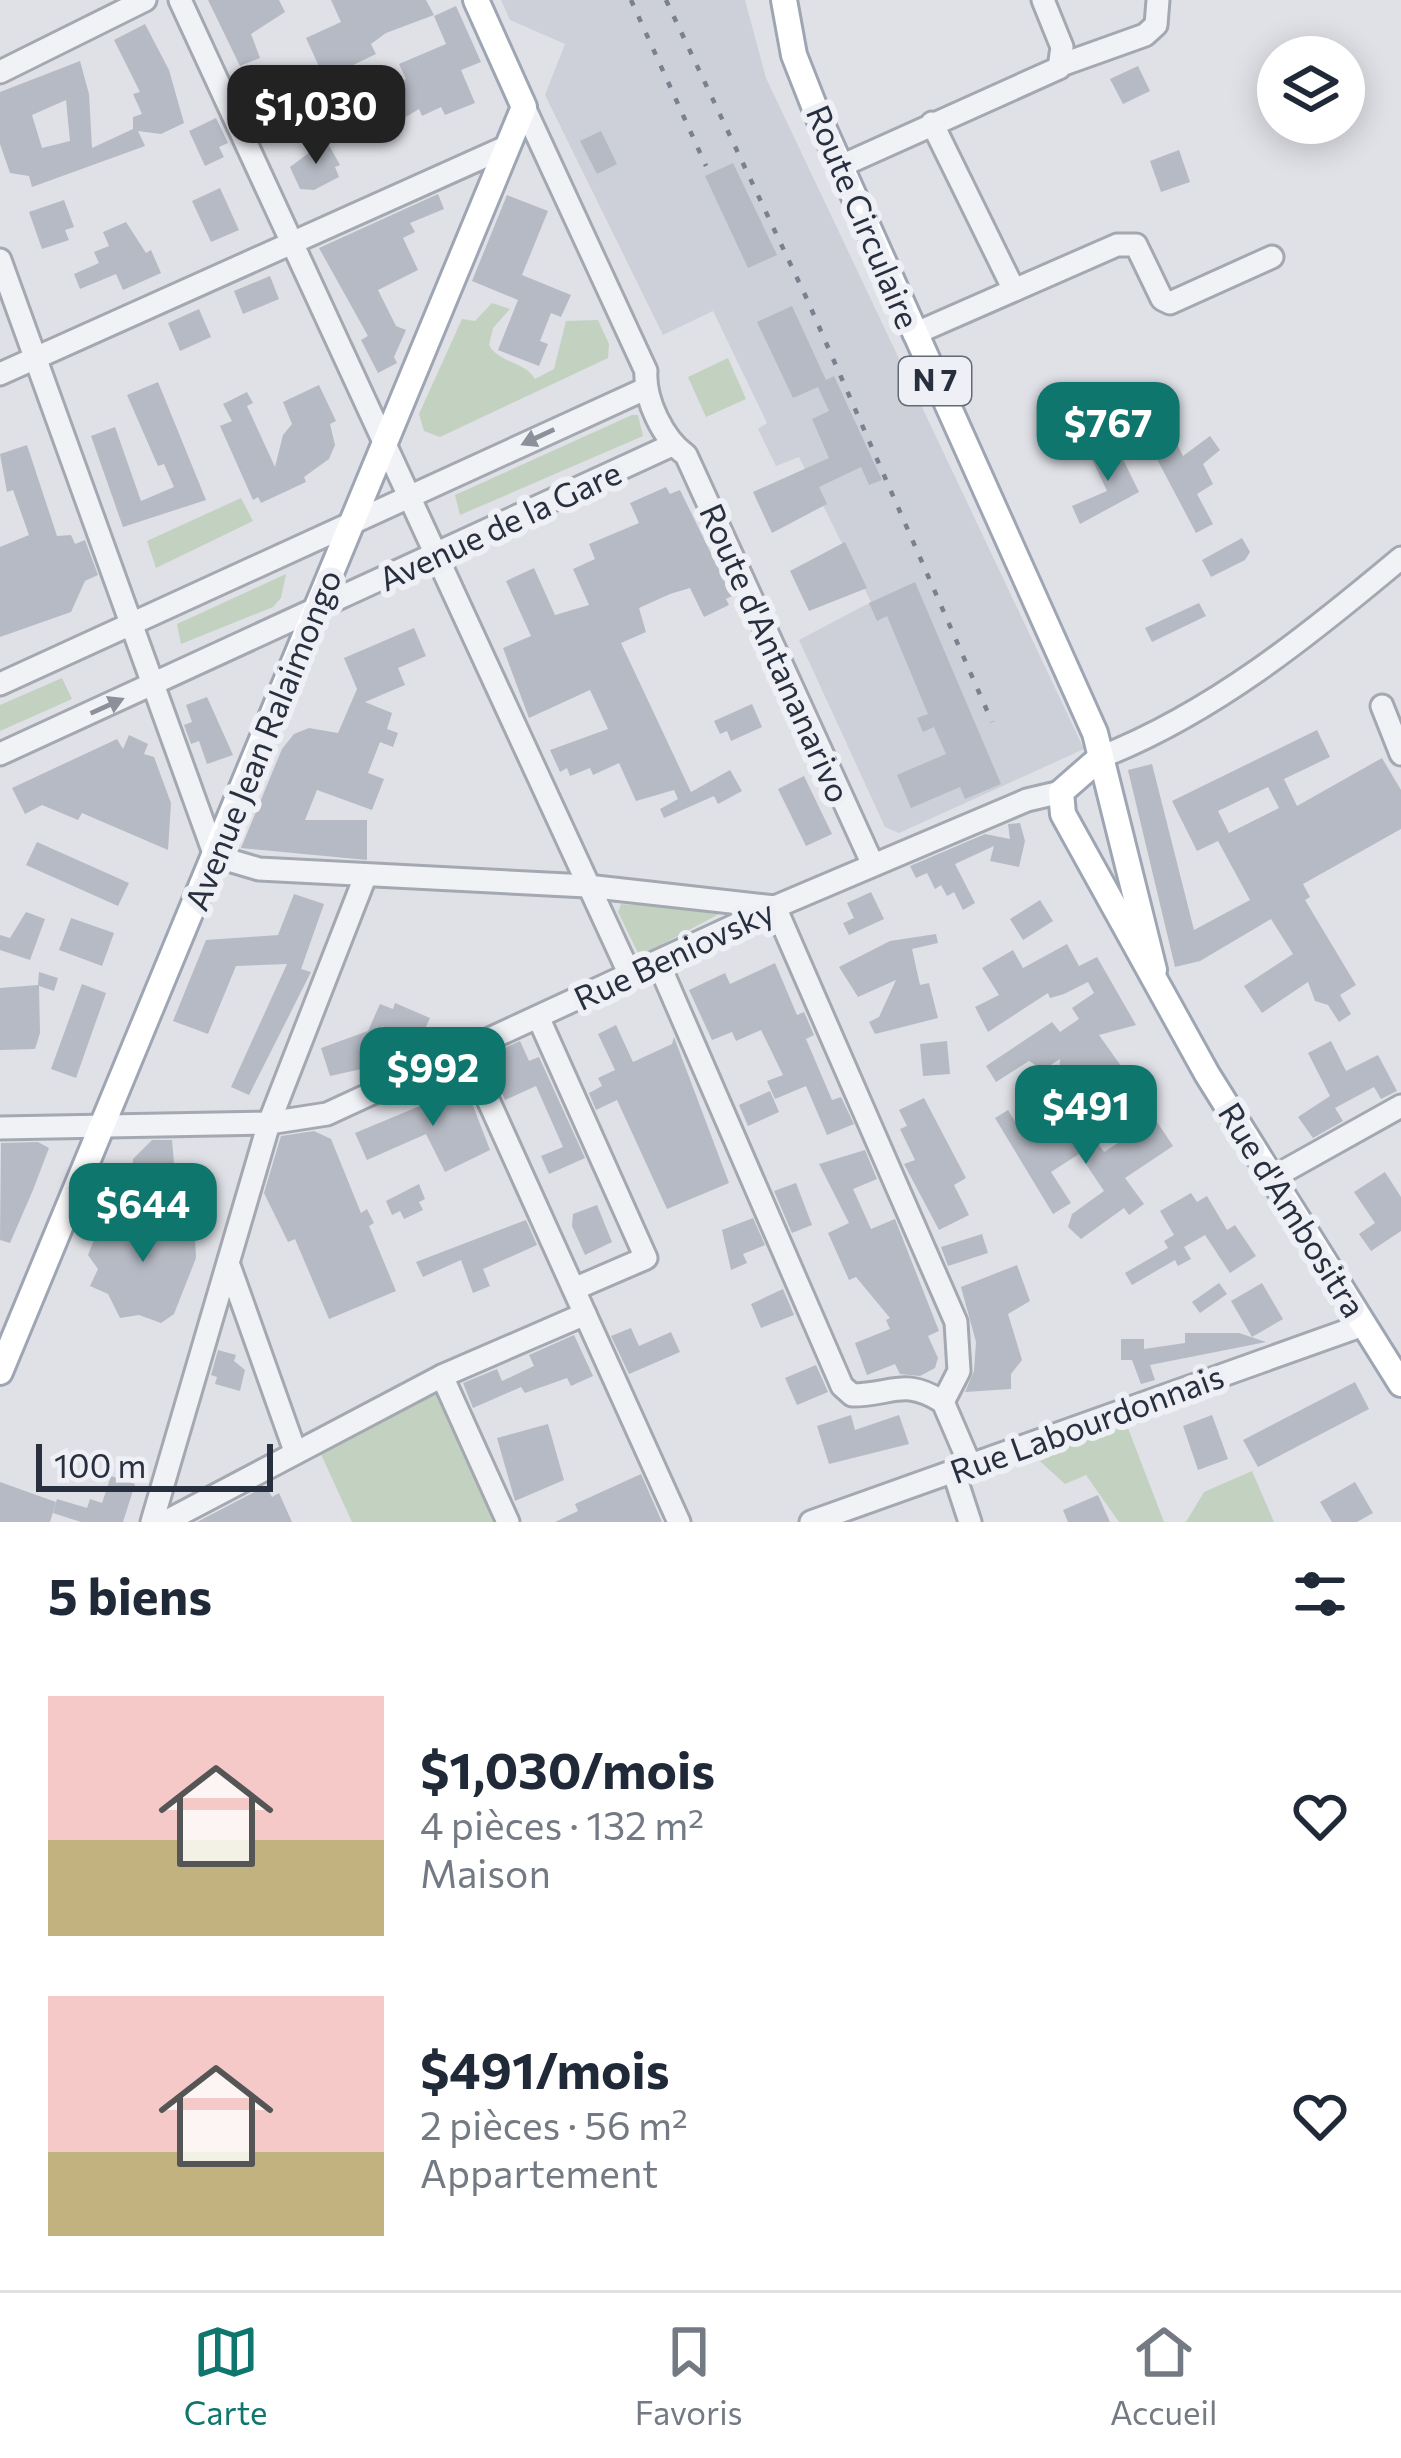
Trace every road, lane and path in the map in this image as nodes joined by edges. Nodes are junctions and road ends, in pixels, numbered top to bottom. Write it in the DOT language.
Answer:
graph roads {
  1 [pos="146,0"];
  2 [pos="180,0"];
  3 [pos="476,0"];
  4 [pos="784,0"];
  5 [pos="1043,0"];
  6 [pos="1158,0"];
  7 [pos="1060,65"];
  8 [pos="0,72"];
  9 [pos="524,107"];
  10 [pos="932,123"];
  11 [pos="508,146"];
  12 [pos="842,166"];
  13 [pos="294,242"];
  14 [pos="1272,257"];
  15 [pos="0,260"];
  16 [pos="1014,290"];
  17 [pos="914,334"];
  18 [pos="36,359"];
  19 [pos="0,374"];
  20 [pos="645,389"];
  21 [pos="386,442"];
  22 [pos="672,445"];
  23 [pos="411,496"];
  24 [pos="351,523"];
  25 [pos="436,556"];
  26 [pos="1401,558"];
  27 [pos="316,611"];
  28 [pos="132,624"];
  29 [pos="156,683"];
  30 [pos="0,684"];
  31 [pos="1382,706"];
  32 [pos="0,754"];
  33 [pos="1401,754"];
  34 [pos="1102,779"];
  35 [pos="1061,792"];
  36 [pos="1070,823"];
  37 [pos="215,856"];
  38 [pos="873,865"];
  39 [pos="365,877"];
  40 [pos="587,886"];
  41 [pos="775,907"];
  42 [pos="658,962"];
  43 [pos="1154,970"];
  44 [pos="630,975"];
  45 [pos="539,1019"];
  46 [pos="466,1051"];
  47 [pos="1401,1106"];
  48 [pos="269,1124"];
  49 [pos="104,1125"];
  50 [pos="0,1127"];
  51 [pos="1272,1178"];
  52 [pos="230,1268"];
  53 [pos="574,1289"];
  54 [pos="585,1314"];
  55 [pos="1363,1324"];
  56 [pos="0,1372"];
  57 [pos="442,1376"];
  58 [pos="1401,1384"];
  59 [pos="943,1402"];
  60 [pos="295,1451"];
  61 [pos="962,1470"];
  62 [pos="152,1522"];
  63 [pos="165,1522"];
  64 [pos="508,1522"];
  65 [pos="679,1522"];
  66 [pos="811,1522"];
  67 [pos="970,1522"];
  1 -- 8 [label="street"];
  2 -- 13 [label="street"];
  3 -- 9 [label="main road"];
  4 -- 12 [label="main road, Route Circulaire / N 7"];
  5 -- 7 [label="street"];
  6 -- 7 [label="street"];
  7 -- 10 [label="street"];
  9 -- 11 [label="main road, Avenue Jean Ralaimongo"];
  9 -- 20 [label="street"];
  10 -- 12 [label="street"];
  10 -- 16 [label="street"];
  11 -- 13 [label="street"];
  11 -- 21 [label="main road, Avenue Jean Ralaimongo"];
  12 -- 17 [label="main road, Route Circulaire / N 7"];
  13 -- 18 [label="street"];
  13 -- 21 [label="street"];
  14 -- 16 [label="street"];
  15 -- 18 [label="street"];
  16 -- 17 [label="street"];
  17 -- 34 [label="main road, Route Circulaire / N 7"];
  18 -- 19 [label="street"];
  18 -- 28 [label="street"];
  20 -- 22 [label="street, Route d'Antananarivo"];
  20 -- 23 [label="street, Avenue de la Gare, one-way"];
  21 -- 23 [label="street"];
  21 -- 24 [label="main road, Avenue Jean Ralaimongo"];
  22 -- 25 [label="street, Avenue de la Gare"];
  22 -- 38 [label="street, Route d'Antananarivo"];
  23 -- 24 [label="street, Avenue de la Gare"];
  23 -- 25 [label="street"];
  24 -- 27 [label="main road, Avenue Jean Ralaimongo"];
  24 -- 28 [label="street, Avenue de la Gare"];
  25 -- 27 [label="street, Avenue de la Gare"];
  25 -- 40 [label="street"];
  26 -- 34 [label="street"];
  27 -- 29 [label="street, Avenue de la Gare"];
  27 -- 37 [label="main road, Avenue Jean Ralaimongo"];
  28 -- 29 [label="street"];
  28 -- 30 [label="street, Avenue de la Gare"];
  32 -- 29 [label="street, Avenue de la Gare, one-way"];
  29 -- 37 [label="street"];
  31 -- 33 [label="street"];
  34 -- 35 [label="main road"];
  34 -- 36 [label="main road"];
  34 -- 43 [label="main road, Rue d'Ambositra / N 7"];
  35 -- 36 [label="main road, N 7"];
  35 -- 38 [label="street, Rue Beniovsky"];
  36 -- 43 [label="main road, Rue d'Ambositra / N 7"];
  37 -- 39 [label="street"];
  37 -- 49 [label="main road, Avenue Jean Ralaimongo"];
  38 -- 41 [label="street, Rue Beniovsky"];
  39 -- 40 [label="street"];
  39 -- 48 [label="street"];
  40 -- 41 [label="street"];
  40 -- 44 [label="street"];
  41 -- 42 [label="street, Rue Beniovsky"];
  41 -- 59 [label="street"];
  42 -- 44 [label="street, Rue Beniovsky"];
  42 -- 59 [label="street"];
  43 -- 51 [label="main road, Rue d'Ambositra / N 7"];
  44 -- 45 [label="street, Rue Beniovsky"];
  45 -- 46 [label="street, Rue Beniovsky"];
  45 -- 53 [label="street"];
  46 -- 48 [label="street, Rue Beniovsky"];
  46 -- 53 [label="street"];
  47 -- 51 [label="street"];
  48 -- 49 [label="street, Rue Beniovsky"];
  48 -- 52 [label="street"];
  49 -- 50 [label="street, Rue Beniovsky"];
  49 -- 56 [label="main road, Avenue Jean Ralaimongo"];
  51 -- 55 [label="main road, Rue d'Ambositra / N 7"];
  52 -- 60 [label="street"];
  52 -- 62 [label="street"];
  53 -- 54 [label="street"];
  54 -- 57 [label="street"];
  54 -- 65 [label="street"];
  55 -- 58 [label="main road, Rue d'Ambositra / N 7"];
  55 -- 61 [label="street, Rue Labourdonnais"];
  57 -- 60 [label="street"];
  57 -- 64 [label="street"];
  59 -- 61 [label="street"];
  60 -- 63 [label="street"];
  61 -- 66 [label="street, Rue Labourdonnais"];
  61 -- 67 [label="street"];
}
